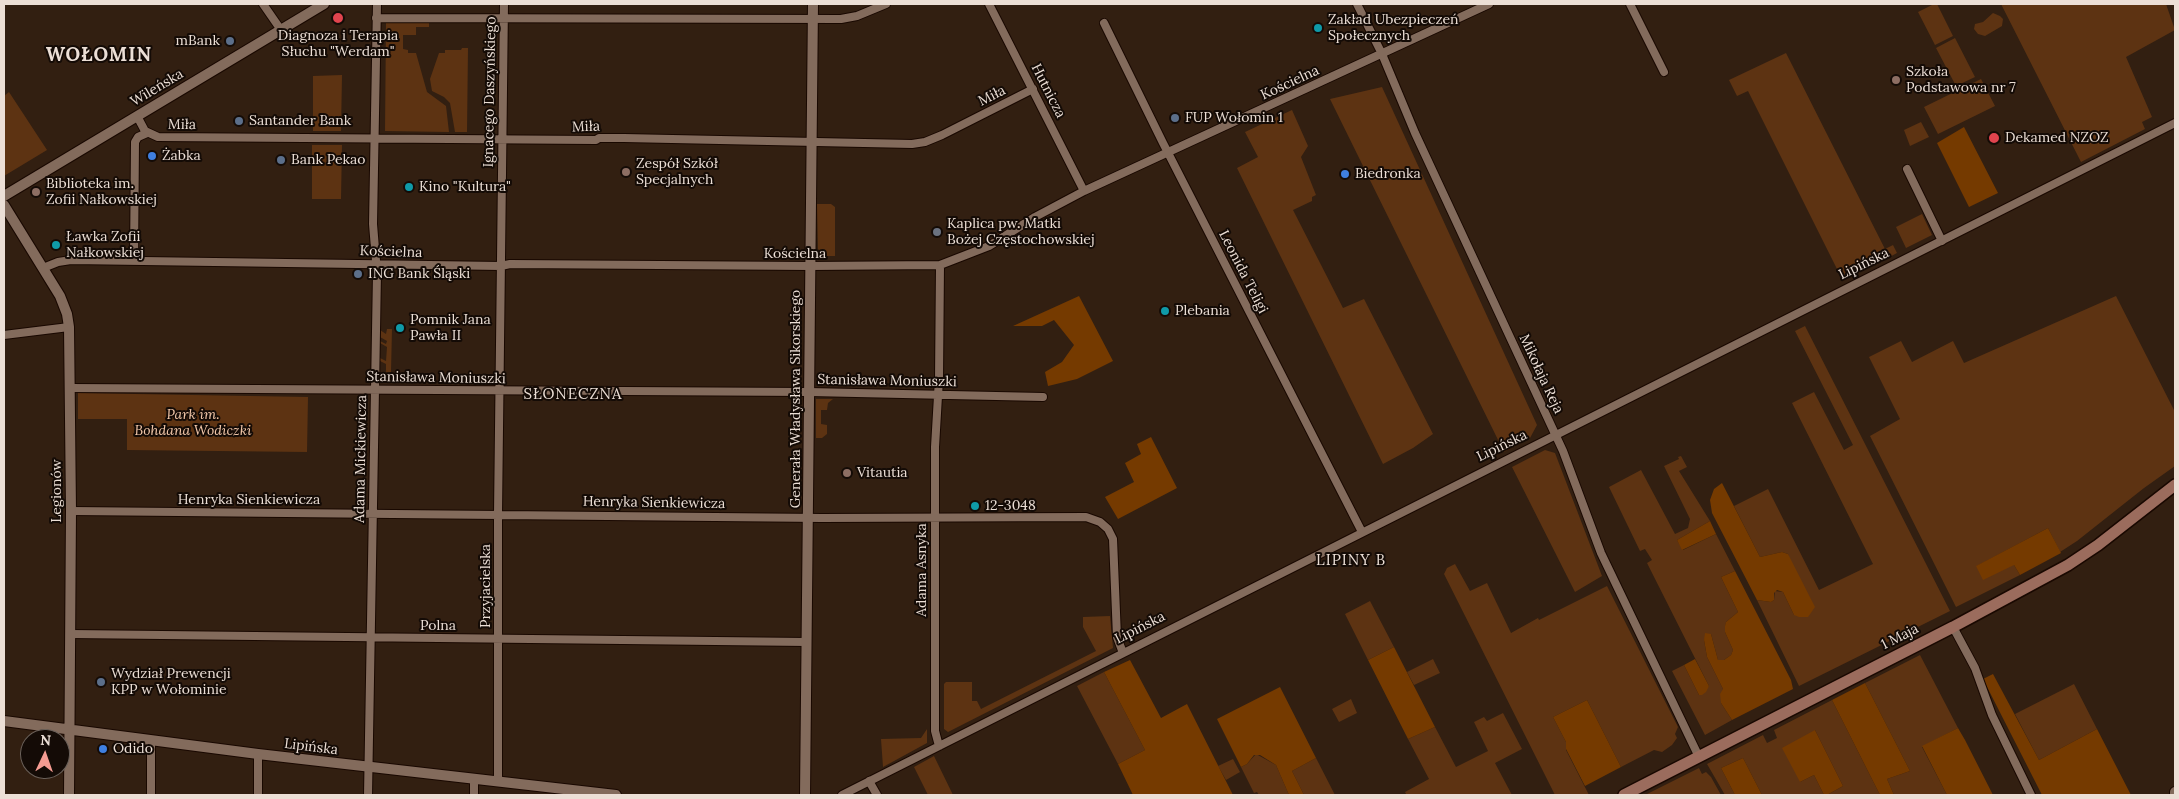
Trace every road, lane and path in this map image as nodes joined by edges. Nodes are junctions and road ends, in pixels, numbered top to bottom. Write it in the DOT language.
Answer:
graph roads {
  1 [pos="263,4"];
  2 [pos="324,4"];
  3 [pos="377,4"];
  4 [pos="504,4"];
  5 [pos="813,4"];
  6 [pos="886,4"];
  7 [pos="989,4"];
  8 [pos="1357,4"];
  9 [pos="1490,4"];
  10 [pos="1630,4"];
  11 [pos="376,18"];
  12 [pos="504,18"];
  13 [pos="812,19"];
  14 [pos="1104,23"];
  15 [pos="281,30"];
  16 [pos="1382,54"];
  17 [pos="1664,72"];
  18 [pos="1033,89"];
  19 [pos="137,116"];
  20 [pos="2175,123"];
  21 [pos="147,132"];
  22 [pos="374,138"];
  23 [pos="502,139"];
  24 [pos="811,141"];
  25 [pos="1169,152"];
  26 [pos="1907,169"];
  27 [pos="1084,191"];
  28 [pos="4,196"];
  29 [pos="4,205"];
  30 [pos="1942,241"];
  31 [pos="134,261"];
  32 [pos="375,264"];
  33 [pos="940,265"];
  34 [pos="501,266"];
  35 [pos="810,266"];
  36 [pos="43,268"];
  37 [pos="69,327"];
  38 [pos="4,336"];
  39 [pos="70,388"];
  40 [pos="374,389"];
  41 [pos="500,391"];
  42 [pos="809,392"];
  43 [pos="939,394"];
  44 [pos="1043,397"];
  45 [pos="1555,435"];
  46 [pos="2175,485"];
  47 [pos="71,511"];
  48 [pos="373,513"];
  49 [pos="498,514"];
  50 [pos="809,517"];
  51 [pos="935,518"];
  52 [pos="1362,532"];
  53 [pos="1953,627"];
  54 [pos="70,634"];
  55 [pos="371,638"];
  56 [pos="498,639"];
  57 [pos="807,642"];
  58 [pos="1123,653"];
  59 [pos="4,721"];
  60 [pos="63,729"];
  61 [pos="70,729"];
  62 [pos="70,730"];
  63 [pos="151,741"];
  64 [pos="939,746"];
  65 [pos="258,754"];
  66 [pos="1700,757"];
  67 [pos="369,767"];
  68 [pos="69,779"];
  69 [pos="474,780"];
  70 [pos="869,781"];
  71 [pos="498,782"];
  72 [pos="580,793"];
  73 [pos="69,795"];
  74 [pos="151,795"];
  75 [pos="258,795"];
  76 [pos="368,795"];
  77 [pos="474,795"];
  78 [pos="616,795"];
  79 [pos="805,795"];
  80 [pos="842,795"];
  81 [pos="877,795"];
  82 [pos="1624,795"];
  83 [pos="2031,795"];
  1 -- 15 [label="street"];
  2 -- 15 [label="street, Wileńska"];
  3 -- 11 [label="street, Adama Mickiewicza"];
  4 -- 12 [label="street, Ignacego Daszyńskiego"];
  5 -- 13 [label="street, Generała Władysława Sikorskiego"];
  6 -- 13 [label="street"];
  7 -- 18 [label="street, Hutnicza"];
  8 -- 16 [label="street, Mikołaja Reja"];
  9 -- 16 [label="street, Kościelna"];
  10 -- 17 [label="street"];
  11 -- 12 [label="street"];
  11 -- 22 [label="street, Adama Mickiewicza"];
  12 -- 13 [label="street"];
  12 -- 23 [label="street, Ignacego Daszyńskiego"];
  13 -- 24 [label="street, Generała Władysława Sikorskiego"];
  14 -- 25 [label="street, Leonida Teligi"];
  15 -- 19 [label="street, Wileńska"];
  16 -- 25 [label="street, Kościelna"];
  16 -- 45 [label="street, Mikołaja Reja"];
  18 -- 24 [label="street, Miła"];
  18 -- 27 [label="street, Hutnicza"];
  19 -- 21 [label="street"];
  19 -- 28 [label="street, Wileńska"];
  20 -- 30 [label="street, Lipińska"];
  21 -- 22 [label="street, Miła"];
  21 -- 31 [label="street"];
  22 -- 23 [label="street, Miła"];
  22 -- 32 [label="street, Adama Mickiewicza"];
  23 -- 24 [label="street, Miła"];
  23 -- 34 [label="street, Ignacego Daszyńskiego"];
  24 -- 35 [label="street, Generała Władysława Sikorskiego"];
  25 -- 27 [label="street, Kościelna"];
  25 -- 52 [label="street, Leonida Teligi"];
  26 -- 30 [label="street"];
  27 -- 33 [label="street, Kościelna"];
  29 -- 36 [label="street, Legionów"];
  30 -- 45 [label="street, Lipińska"];
  31 -- 32 [label="street, Kościelna"];
  31 -- 36 [label="street, Kościelna"];
  32 -- 34 [label="street, Kościelna"];
  32 -- 40 [label="street, Adama Mickiewicza"];
  33 -- 35 [label="street, Kościelna"];
  33 -- 43 [label="street, Adama Asnyka"];
  34 -- 35 [label="street, Kościelna"];
  34 -- 41 [label="street, Ignacego Daszyńskiego"];
  35 -- 42 [label="street, Generała Władysława Sikorskiego"];
  36 -- 37 [label="street, Legionów"];
  37 -- 38 [label="street"];
  37 -- 39 [label="street, Legionów"];
  39 -- 40 [label="street, Stanisława Moniuszki"];
  39 -- 47 [label="street, Legionów"];
  40 -- 41 [label="street, Stanisława Moniuszki"];
  40 -- 48 [label="street, Adama Mickiewicza"];
  41 -- 42 [label="street, Stanisława Moniuszki"];
  41 -- 49 [label="street, Przyjacielska"];
  42 -- 43 [label="street, Stanisława Moniuszki"];
  42 -- 50 [label="street, Generała Władysława Sikorskiego"];
  43 -- 44 [label="street, Stanisława Moniuszki"];
  43 -- 51 [label="street, Adama Asnyka"];
  45 -- 52 [label="street, Lipińska"];
  45 -- 66 [label="street, Mikołaja Reja"];
  46 -- 53 [label="main road, 1 Maja"];
  47 -- 48 [label="street, Henryka Sienkiewicza"];
  47 -- 54 [label="street, Legionów"];
  48 -- 49 [label="street, Henryka Sienkiewicza"];
  48 -- 55 [label="street, Adama Mickiewicza"];
  49 -- 50 [label="street, Henryka Sienkiewicza"];
  49 -- 56 [label="street, Przyjacielska"];
  50 -- 51 [label="street, Henryka Sienkiewicza"];
  50 -- 57 [label="street, Generała Władysława Sikorskiego"];
  51 -- 58 [label="street, Henryka Sienkiewicza"];
  51 -- 64 [label="street, Adama Asnyka"];
  52 -- 58 [label="street, Lipińska"];
  53 -- 66 [label="main road, 1 Maja"];
  53 -- 83 [label="street"];
  54 -- 55 [label="street, Polna"];
  54 -- 61 [label="street, Legionów"];
  55 -- 56 [label="street, Polna"];
  55 -- 67 [label="street, Adama Mickiewicza"];
  56 -- 57 [label="street, Polna"];
  56 -- 71 [label="street, Przyjacielska"];
  57 -- 79 [label="street, Generała Władysława Sikorskiego"];
  58 -- 64 [label="street, Lipińska"];
  59 -- 60 [label="street, Lipińska"];
  62 -- 63 [label="street, Lipińska"];
  63 -- 65 [label="street, Lipińska"];
  63 -- 74 [label="street"];
  64 -- 70 [label="street, Lipińska"];
  65 -- 67 [label="street, Lipińska"];
  65 -- 75 [label="street"];
  66 -- 82 [label="main road, 1 Maja"];
  67 -- 69 [label="street, Lipińska"];
  67 -- 76 [label="street, Adama Mickiewicza"];
  68 -- 73 [label="street, Legionów"];
  69 -- 71 [label="street, Lipińska"];
  69 -- 77 [label="street"];
  70 -- 80 [label="street, Lipińska"];
  70 -- 81 [label="street"];
  71 -- 72 [label="street, Lipińska"];
  72 -- 78 [label="street, Lipińska"];
}
